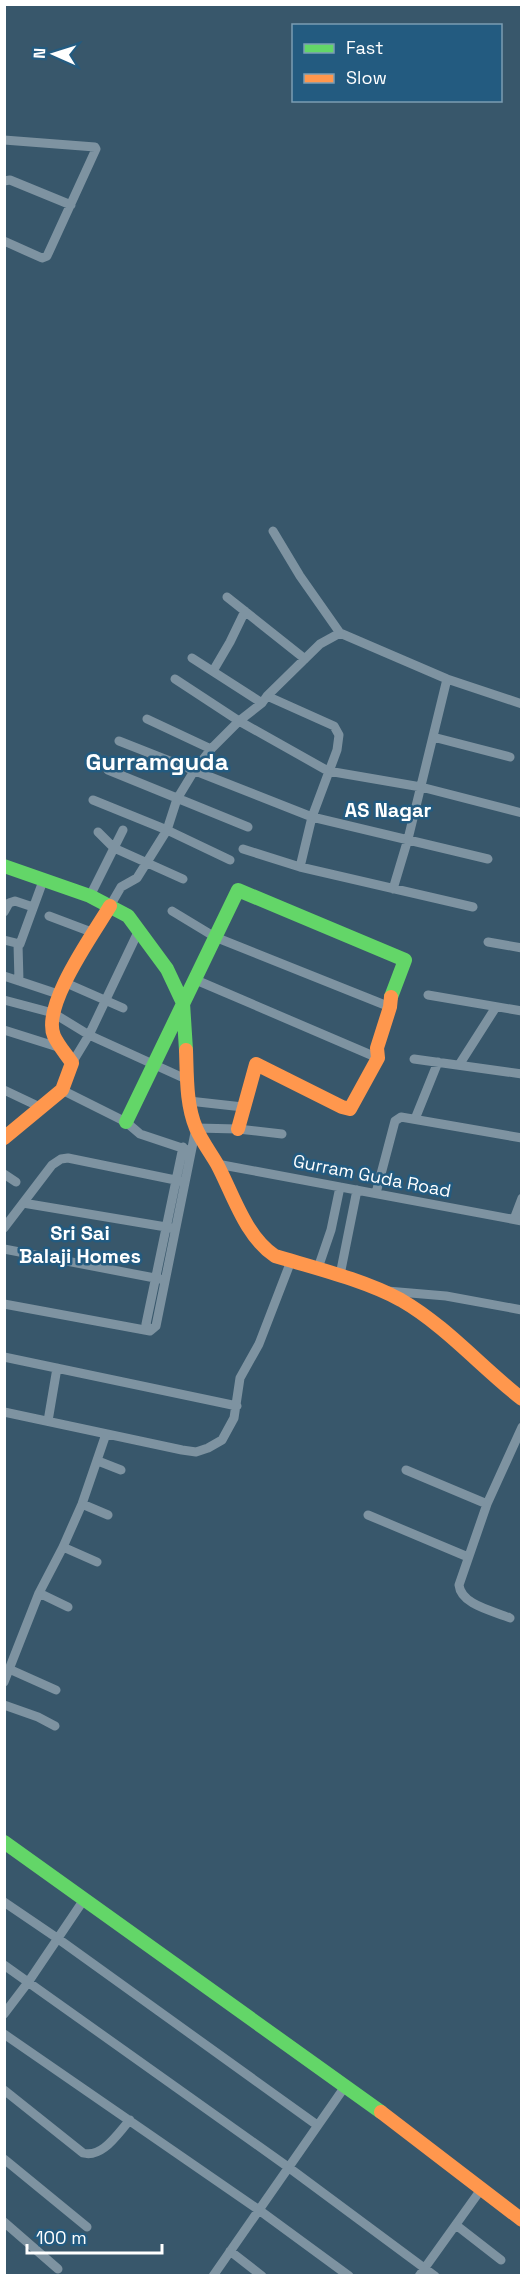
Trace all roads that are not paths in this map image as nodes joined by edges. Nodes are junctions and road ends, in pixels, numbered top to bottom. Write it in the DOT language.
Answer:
graph roads {
  1 [pos="4,140"];
  2 [pos="4,180"];
  3 [pos="71,205"];
  4 [pos="4,242"];
  5 [pos="273,531"];
  6 [pos="227,597"];
  7 [pos="245,611"];
  8 [pos="340,633"];
  9 [pos="192,658"];
  10 [pos="304,659"];
  11 [pos="213,671"];
  12 [pos="175,679"];
  13 [pos="447,680"];
  14 [pos="265,700"];
  15 [pos="522,705"];
  16 [pos="147,720"];
  17 [pos="239,721"];
  18 [pos="433,736"];
  19 [pos="119,741"];
  20 [pos="211,749"];
  21 [pos="510,756"];
  22 [pos="108,770"];
  23 [pos="194,771"];
  24 [pos="328,771"];
  25 [pos="421,787"];
  26 [pos="177,799"];
  27 [pos="93,801"];
  28 [pos="522,813"];
  29 [pos="312,817"];
  30 [pos="248,826"];
  31 [pos="123,830"];
  32 [pos="167,830"];
  33 [pos="98,832"];
  34 [pos="408,839"];
  35 [pos="114,848"];
  36 [pos="243,849"];
  37 [pos="488,859"];
  38 [pos="230,860"];
  39 [pos="146,862"];
  40 [pos="4,866"];
  41 [pos="300,867"];
  42 [pos="183,879"];
  43 [pos="43,881"];
  44 [pos="393,889"];
  45 [pos="90,896"];
  46 [pos="110,906"];
  47 [pos="33,907"];
  48 [pos="473,907"];
  49 [pos="172,911"];
  50 [pos="4,912"];
  51 [pos="49,916"];
  52 [pos="139,930"];
  53 [pos="94,933"];
  54 [pos="215,937"];
  55 [pos="4,940"];
  56 [pos="488,942"];
  57 [pos="18,944"];
  58 [pos="522,948"];
  59 [pos="4,976"];
  60 [pos="196,980"];
  61 [pos="19,981"];
  62 [pos="62,989"];
  63 [pos="429,996"];
  64 [pos="4,1000"];
  65 [pos="105,1001"];
  66 [pos="183,1003"];
  67 [pos="390,1007"];
  68 [pos="496,1007"];
  69 [pos="123,1008"];
  70 [pos="522,1011"];
  71 [pos="53,1013"];
  72 [pos="4,1030"];
  73 [pos="53,1034"];
  74 [pos="89,1035"];
  75 [pos="39,1042"];
  76 [pos="61,1048"];
  77 [pos="378,1058"];
  78 [pos="414,1059"];
  79 [pos="438,1062"];
  80 [pos="72,1063"];
  81 [pos="152,1065"];
  82 [pos="459,1065"];
  83 [pos="522,1074"];
  84 [pos="188,1080"];
  85 [pos="4,1090"];
  86 [pos="62,1090"];
  87 [pos="189,1101"];
  88 [pos="243,1107"];
  89 [pos="42,1108"];
  90 [pos="415,1119"];
  91 [pos="126,1122"];
  92 [pos="196,1128"];
  93 [pos="238,1129"];
  94 [pos="282,1134"];
  95 [pos="4,1138"];
  96 [pos="522,1138"];
  97 [pos="187,1149"];
  98 [pos="217,1164"];
  99 [pos="4,1174"];
  100 [pos="181,1181"];
  101 [pos="16,1182"];
  102 [pos="340,1187"];
  103 [pos="357,1190"];
  104 [pos="376,1193"];
  105 [pos="522,1198"];
  106 [pos="23,1203"];
  107 [pos="518,1220"];
  108 [pos="4,1228"];
  109 [pos="171,1228"];
  110 [pos="4,1249"];
  111 [pos="291,1261"];
  112 [pos="318,1268"];
  113 [pos="340,1275"];
  114 [pos="161,1279"];
  115 [pos="376,1290"];
  116 [pos="4,1304"];
  117 [pos="522,1310"];
  118 [pos="4,1357"];
  119 [pos="57,1368"];
  120 [pos="522,1399"];
  121 [pos="237,1406"];
  122 [pos="4,1412"];
  123 [pos="48,1420"];
  124 [pos="522,1427"];
  125 [pos="106,1434"];
  126 [pos="98,1461"];
  127 [pos="121,1470"];
  128 [pos="406,1470"];
  129 [pos="82,1504"];
  130 [pos="487,1504"];
  131 [pos="108,1515"];
  132 [pos="368,1515"];
  133 [pos="63,1547"];
  134 [pos="468,1557"];
  135 [pos="97,1562"];
  136 [pos="39,1593"];
  137 [pos="68,1607"];
  138 [pos="510,1618"];
  139 [pos="9,1669"];
  140 [pos="4,1682"];
  141 [pos="56,1690"];
  142 [pos="4,1705"];
  143 [pos="55,1726"];
  144 [pos="4,1842"];
  145 [pos="85,1898"];
  146 [pos="4,1902"];
  147 [pos="57,1938"];
  148 [pos="4,1965"];
  149 [pos="29,1981"];
  150 [pos="4,2014"];
  151 [pos="4,2034"];
  152 [pos="346,2085"];
  153 [pos="4,2090"];
  154 [pos="130,2120"];
  155 [pos="317,2125"];
  156 [pos="4,2159"];
  157 [pos="288,2167"];
  158 [pos="482,2188"];
  159 [pos="259,2210"];
  160 [pos="522,2220"];
  161 [pos="4,2222"];
  162 [pos="456,2225"];
  163 [pos="87,2227"];
  164 [pos="230,2251"];
  165 [pos="501,2260"];
  166 [pos="58,2269"];
  167 [pos="422,2272"];
  168 [pos="213,2276"];
  169 [pos="262,2276"];
  170 [pos="349,2276"];
  171 [pos="435,2276"];
  1 -- 3 [label="street"];
  2 -- 3 [label="street"];
  3 -- 4 [label="street"];
  5 -- 8 [label="street"];
  6 -- 7 [label="street"];
  7 -- 10 [label="street"];
  7 -- 11 [label="street"];
  8 -- 10 [label="street"];
  8 -- 13 [label="street"];
  9 -- 11 [label="street"];
  10 -- 14 [label="street"];
  11 -- 14 [label="street"];
  12 -- 17 [label="street"];
  13 -- 15 [label="street"];
  13 -- 18 [label="street"];
  14 -- 17 [label="street"];
  14 -- 24 [label="street"];
  16 -- 20 [label="street"];
  17 -- 20 [label="street"];
  17 -- 24 [label="street"];
  18 -- 21 [label="street"];
  18 -- 25 [label="street"];
  19 -- 23 [label="street"];
  20 -- 23 [label="street"];
  22 -- 26 [label="street"];
  23 -- 26 [label="street"];
  23 -- 29 [label="street"];
  24 -- 25 [label="street"];
  24 -- 29 [label="street"];
  25 -- 28 [label="street"];
  25 -- 34 [label="street"];
  26 -- 30 [label="street"];
  26 -- 32 [label="street"];
  27 -- 32 [label="street"];
  29 -- 34 [label="street"];
  29 -- 41 [label="street"];
  31 -- 35 [label="street"];
  32 -- 38 [label="street"];
  32 -- 39 [label="street"];
  33 -- 35 [label="street"];
  34 -- 37 [label="street"];
  34 -- 44 [label="street"];
  35 -- 39 [label="street"];
  35 -- 45 [label="street"];
  36 -- 41 [label="street"];
  39 -- 42 [label="street"];
  39 -- 46 [label="street"];
  40 -- 43 [label="street"];
  41 -- 44 [label="street"];
  43 -- 45 [label="street"];
  43 -- 47 [label="street"];
  44 -- 48 [label="street"];
  45 -- 46 [label="street"];
  46 -- 52 [label="street"];
  46 -- 53 [label="street"];
  47 -- 50 [label="street"];
  47 -- 57 [label="street"];
  49 -- 54 [label="street"];
  51 -- 53 [label="street"];
  52 -- 65 [label="street"];
  52 -- 66 [label="street"];
  53 -- 62 [label="street"];
  54 -- 60 [label="street"];
  54 -- 67 [label="street"];
  54 -- 67 [label="street"];
  55 -- 57 [label="street"];
  56 -- 58 [label="street"];
  57 -- 61 [label="street"];
  59 -- 61 [label="street"];
  60 -- 66 [label="street"];
  60 -- 77 [label="street"];
  61 -- 62 [label="street"];
  62 -- 65 [label="street"];
  62 -- 71 [label="street"];
  63 -- 68 [label="street"];
  64 -- 71 [label="street"];
  65 -- 69 [label="street"];
  65 -- 74 [label="street"];
  66 -- 81 [label="street"];
  66 -- 84 [label="street"];
  67 -- 77 [label="street"];
  68 -- 70 [label="street"];
  68 -- 82 [label="street"];
  71 -- 73 [label="street"];
  71 -- 74 [label="street"];
  72 -- 75 [label="street"];
  73 -- 75 [label="street"];
  73 -- 76 [label="street"];
  74 -- 80 [label="street"];
  74 -- 81 [label="street"];
  75 -- 76 [label="street"];
  76 -- 80 [label="street"];
  77 -- 88 [label="street"];
  78 -- 79 [label="street"];
  79 -- 82 [label="street"];
  79 -- 90 [label="street"];
  80 -- 86 [label="street"];
  81 -- 84 [label="street"];
  81 -- 91 [label="street"];
  82 -- 83 [label="street"];
  84 -- 87 [label="street"];
  85 -- 89 [label="street"];
  86 -- 89 [label="street"];
  86 -- 91 [label="street"];
  87 -- 88 [label="street"];
  87 -- 92 [label="street"];
  88 -- 93 [label="street"];
  89 -- 95 [label="street"];
  90 -- 96 [label="street"];
  90 -- 104 [label="street"];
  91 -- 97 [label="street"];
  92 -- 93 [label="street"];
  92 -- 97 [label="street"];
  92 -- 98 [label="street"];
  93 -- 94 [label="street"];
  97 -- 100 [label="street"];
  98 -- 102 [label="street, Gurram Guda Road"];
  98 -- 111 [label="street"];
  99 -- 101 [label="street"];
  100 -- 106 [label="street"];
  100 -- 109 [label="street"];
  102 -- 103 [label="street, Gurram Guda Road"];
  102 -- 112 [label="street"];
  103 -- 104 [label="street, Gurram Guda Road"];
  103 -- 113 [label="street"];
  104 -- 107 [label="street, Gurram Guda Road"];
  105 -- 107 [label="street"];
  106 -- 108 [label="street"];
  106 -- 109 [label="street"];
  109 -- 114 [label="street"];
  110 -- 114 [label="street"];
  111 -- 112 [label="street"];
  111 -- 121 [label="street"];
  112 -- 113 [label="street"];
  113 -- 115 [label="street"];
  114 -- 116 [label="street"];
  115 -- 117 [label="street"];
  115 -- 120 [label="street"];
  118 -- 119 [label="street"];
  119 -- 121 [label="street"];
  119 -- 123 [label="street"];
  121 -- 125 [label="street"];
  122 -- 123 [label="street"];
  123 -- 125 [label="street"];
  124 -- 130 [label="street"];
  125 -- 126 [label="street"];
  126 -- 127 [label="street"];
  126 -- 129 [label="street"];
  128 -- 130 [label="street"];
  129 -- 131 [label="street"];
  129 -- 133 [label="street"];
  130 -- 134 [label="street"];
  132 -- 134 [label="street"];
  133 -- 135 [label="street"];
  133 -- 136 [label="street"];
  134 -- 138 [label="street"];
  136 -- 137 [label="street"];
  136 -- 139 [label="street"];
  139 -- 140 [label="street"];
  139 -- 141 [label="street"];
  142 -- 143 [label="street"];
  144 -- 145 [label="street"];
  145 -- 147 [label="street"];
  145 -- 152 [label="street"];
  146 -- 147 [label="street"];
  147 -- 149 [label="street"];
  147 -- 155 [label="street"];
  148 -- 149 [label="street"];
  149 -- 150 [label="street"];
  149 -- 157 [label="street"];
  151 -- 154 [label="street"];
  152 -- 155 [label="street"];
  152 -- 158 [label="street"];
  153 -- 154 [label="street"];
  154 -- 159 [label="street"];
  155 -- 157 [label="street"];
  156 -- 163 [label="street"];
  157 -- 159 [label="street"];
  157 -- 167 [label="street"];
  158 -- 160 [label="street"];
  158 -- 162 [label="street"];
  159 -- 164 [label="street"];
  159 -- 170 [label="street"];
  161 -- 166 [label="street"];
  162 -- 165 [label="street"];
  162 -- 167 [label="street"];
  164 -- 168 [label="street"];
  164 -- 169 [label="street"];
  167 -- 171 [label="street"];
}
